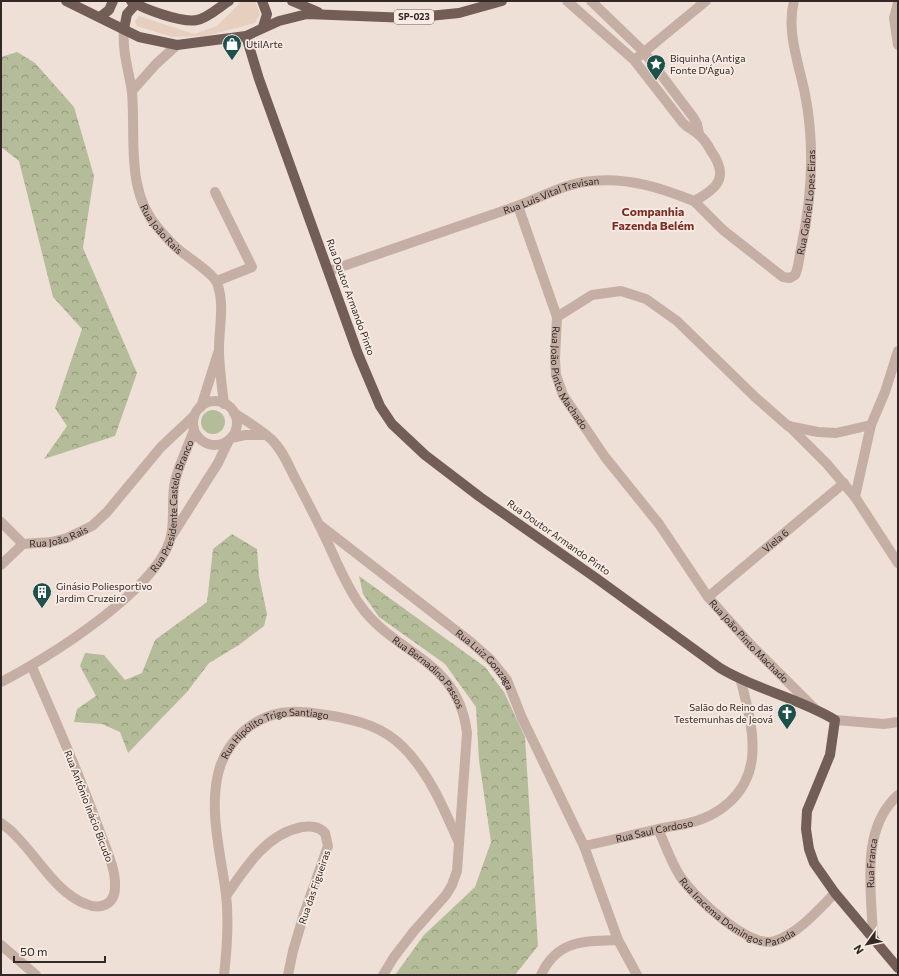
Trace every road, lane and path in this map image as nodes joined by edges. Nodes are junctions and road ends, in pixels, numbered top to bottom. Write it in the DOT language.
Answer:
graph roads {
  1 [pos="66,1"];
  2 [pos="113,1"];
  3 [pos="229,1"];
  4 [pos="262,1"];
  5 [pos="292,1"];
  6 [pos="502,1"];
  7 [pos="567,1"];
  8 [pos="591,1"];
  9 [pos="706,1"];
  10 [pos="794,1"];
  11 [pos="133,2"];
  12 [pos="898,3"];
  13 [pos="218,5"];
  14 [pos="324,14"];
  15 [pos="100,17"];
  16 [pos="264,27"];
  17 [pos="124,29"];
  18 [pos="246,36"];
  19 [pos="177,45"];
  20 [pos="898,45"];
  21 [pos="644,52"];
  22 [pos="634,60"];
  23 [pos="132,92"];
  24 [pos="699,134"];
  25 [pos="216,192"];
  26 [pos="694,201"];
  27 [pos="518,206"];
  28 [pos="328,271"];
  29 [pos="217,281"];
  30 [pos="557,317"];
  31 [pos="219,349"];
  32 [pos="898,352"];
  33 [pos="224,404"];
  34 [pos="200,407"];
  35 [pos="234,413"];
  36 [pos="194,416"];
  37 [pos="871,425"];
  38 [pos="788,426"];
  39 [pos="194,430"];
  40 [pos="266,435"];
  41 [pos="230,439"];
  42 [pos="844,483"];
  43 [pos="855,497"];
  44 [pos="1,522"];
  45 [pos="320,525"];
  46 [pos="171,536"];
  47 [pos="24,544"];
  48 [pos="898,563"];
  49 [pos="1,565"];
  50 [pos="708,597"];
  51 [pos="32,667"];
  52 [pos="741,680"];
  53 [pos="1,682"];
  54 [pos="814,708"];
  55 [pos="835,720"];
  56 [pos="898,722"];
  57 [pos="898,796"];
  58 [pos="1,823"];
  59 [pos="658,829"];
  60 [pos="459,843"];
  61 [pos="584,846"];
  62 [pos="835,894"];
  63 [pos="226,896"];
  64 [pos="873,939"];
  65 [pos="618,940"];
  66 [pos="1,945"];
  67 [pos="898,968"];
  68 [pos="36,975"];
  69 [pos="224,975"];
  70 [pos="288,975"];
  71 [pos="383,975"];
  72 [pos="541,975"];
  73 [pos="637,975"];
  1 -- 15 [label="main road"];
  2 -- 15 [label="main road"];
  3 -- 13 [label="main road"];
  4 -- 16 [label="main road"];
  5 -- 14 [label="main road, SP-023"];
  6 -- 14 [label="main road, SP-023"];
  7 -- 22 [label="street"];
  8 -- 21 [label="street"];
  9 -- 21 [label="street"];
  10 -- 26 [label="street, Rua Gabriel Lopes Eiras"];
  11 -- 13 [label="main road"];
  11 -- 17 [label="main road"];
  12 -- 20 [label="street"];
  14 -- 16 [label="main road, SP-023"];
  15 -- 17 [label="main road"];
  16 -- 18 [label="main road"];
  17 -- 19 [label="main road"];
  17 -- 23 [label="street, Rua João Rais"];
  18 -- 19 [label="main road"];
  18 -- 28 [label="main road, Rua Doutor Armando Pinto"];
  19 -- 23 [label="street"];
  21 -- 22 [label="street"];
  21 -- 24 [label="street"];
  22 -- 24 [label="street"];
  23 -- 29 [label="street, Rua João Rais"];
  24 -- 26 [label="street"];
  25 -- 29 [label="street"];
  26 -- 27 [label="street, Rua Luis Vital Trevisan"];
  27 -- 28 [label="street, Rua Luis Vital Trevisan"];
  27 -- 30 [label="street"];
  28 -- 52 [label="main road, Rua Doutor Armando Pinto"];
  29 -- 31 [label="street"];
  30 -- 38 [label="street, Rua João Pinto Machado"];
  30 -- 50 [label="street, Rua João Pinto Machado"];
  31 -- 33 [label="street"];
  31 -- 34 [label="street"];
  32 -- 37 [label="street"];
  33 -- 34 [label="street"];
  33 -- 35 [label="street"];
  34 -- 36 [label="street"];
  35 -- 40 [label="street, Rua Bernadino Passos"];
  35 -- 41 [label="street"];
  36 -- 39 [label="street"];
  36 -- 47 [label="street, Rua João Rais"];
  37 -- 38 [label="street, Rua João Pinto Machado"];
  37 -- 43 [label="street"];
  38 -- 42 [label="street"];
  39 -- 41 [label="street"];
  39 -- 46 [label="street, Rua Presidente Castelo Branco"];
  40 -- 41 [label="street"];
  40 -- 45 [label="street, Rua Bernadino Passos"];
  41 -- 46 [label="street"];
  42 -- 43 [label="street"];
  42 -- 50 [label="street, Viela 6"];
  43 -- 48 [label="street"];
  44 -- 47 [label="street"];
  45 -- 60 [label="street, Rua Bernadino Passos"];
  45 -- 61 [label="street, Rua Luiz Gonzaga"];
  46 -- 51 [label="street, Rua Presidente Castelo Branco"];
  47 -- 49 [label="street, Rua João Rais"];
  50 -- 54 [label="street, Rua João Pinto Machado"];
  51 -- 53 [label="street"];
  51 -- 58 [label="street, Rua Antônio Inácio Bicudo"];
  52 -- 54 [label="main road, Rua Doutor Armando Pinto"];
  52 -- 59 [label="street, Rua Saul Cardoso"];
  54 -- 55 [label="main road, Rua Doutor Armando Pinto"];
  55 -- 56 [label="street"];
  55 -- 62 [label="main road"];
  57 -- 64 [label="street, Rua Franca"];
  59 -- 61 [label="street, Rua Saul Cardoso"];
  59 -- 62 [label="street, Rua Iracema Domingos Parada"];
  60 -- 63 [label="street, Rua Hipólito Trigo Santiago"];
  60 -- 71 [label="street, Rua Bernadino Passos"];
  61 -- 65 [label="street"];
  62 -- 64 [label="main road"];
  63 -- 69 [label="street, Rua Hipólito Trigo Santiago"];
  63 -- 70 [label="street, Rua das Figueiras"];
  64 -- 67 [label="main road"];
  65 -- 72 [label="street"];
  65 -- 73 [label="street"];
  66 -- 68 [label="street"];
}
